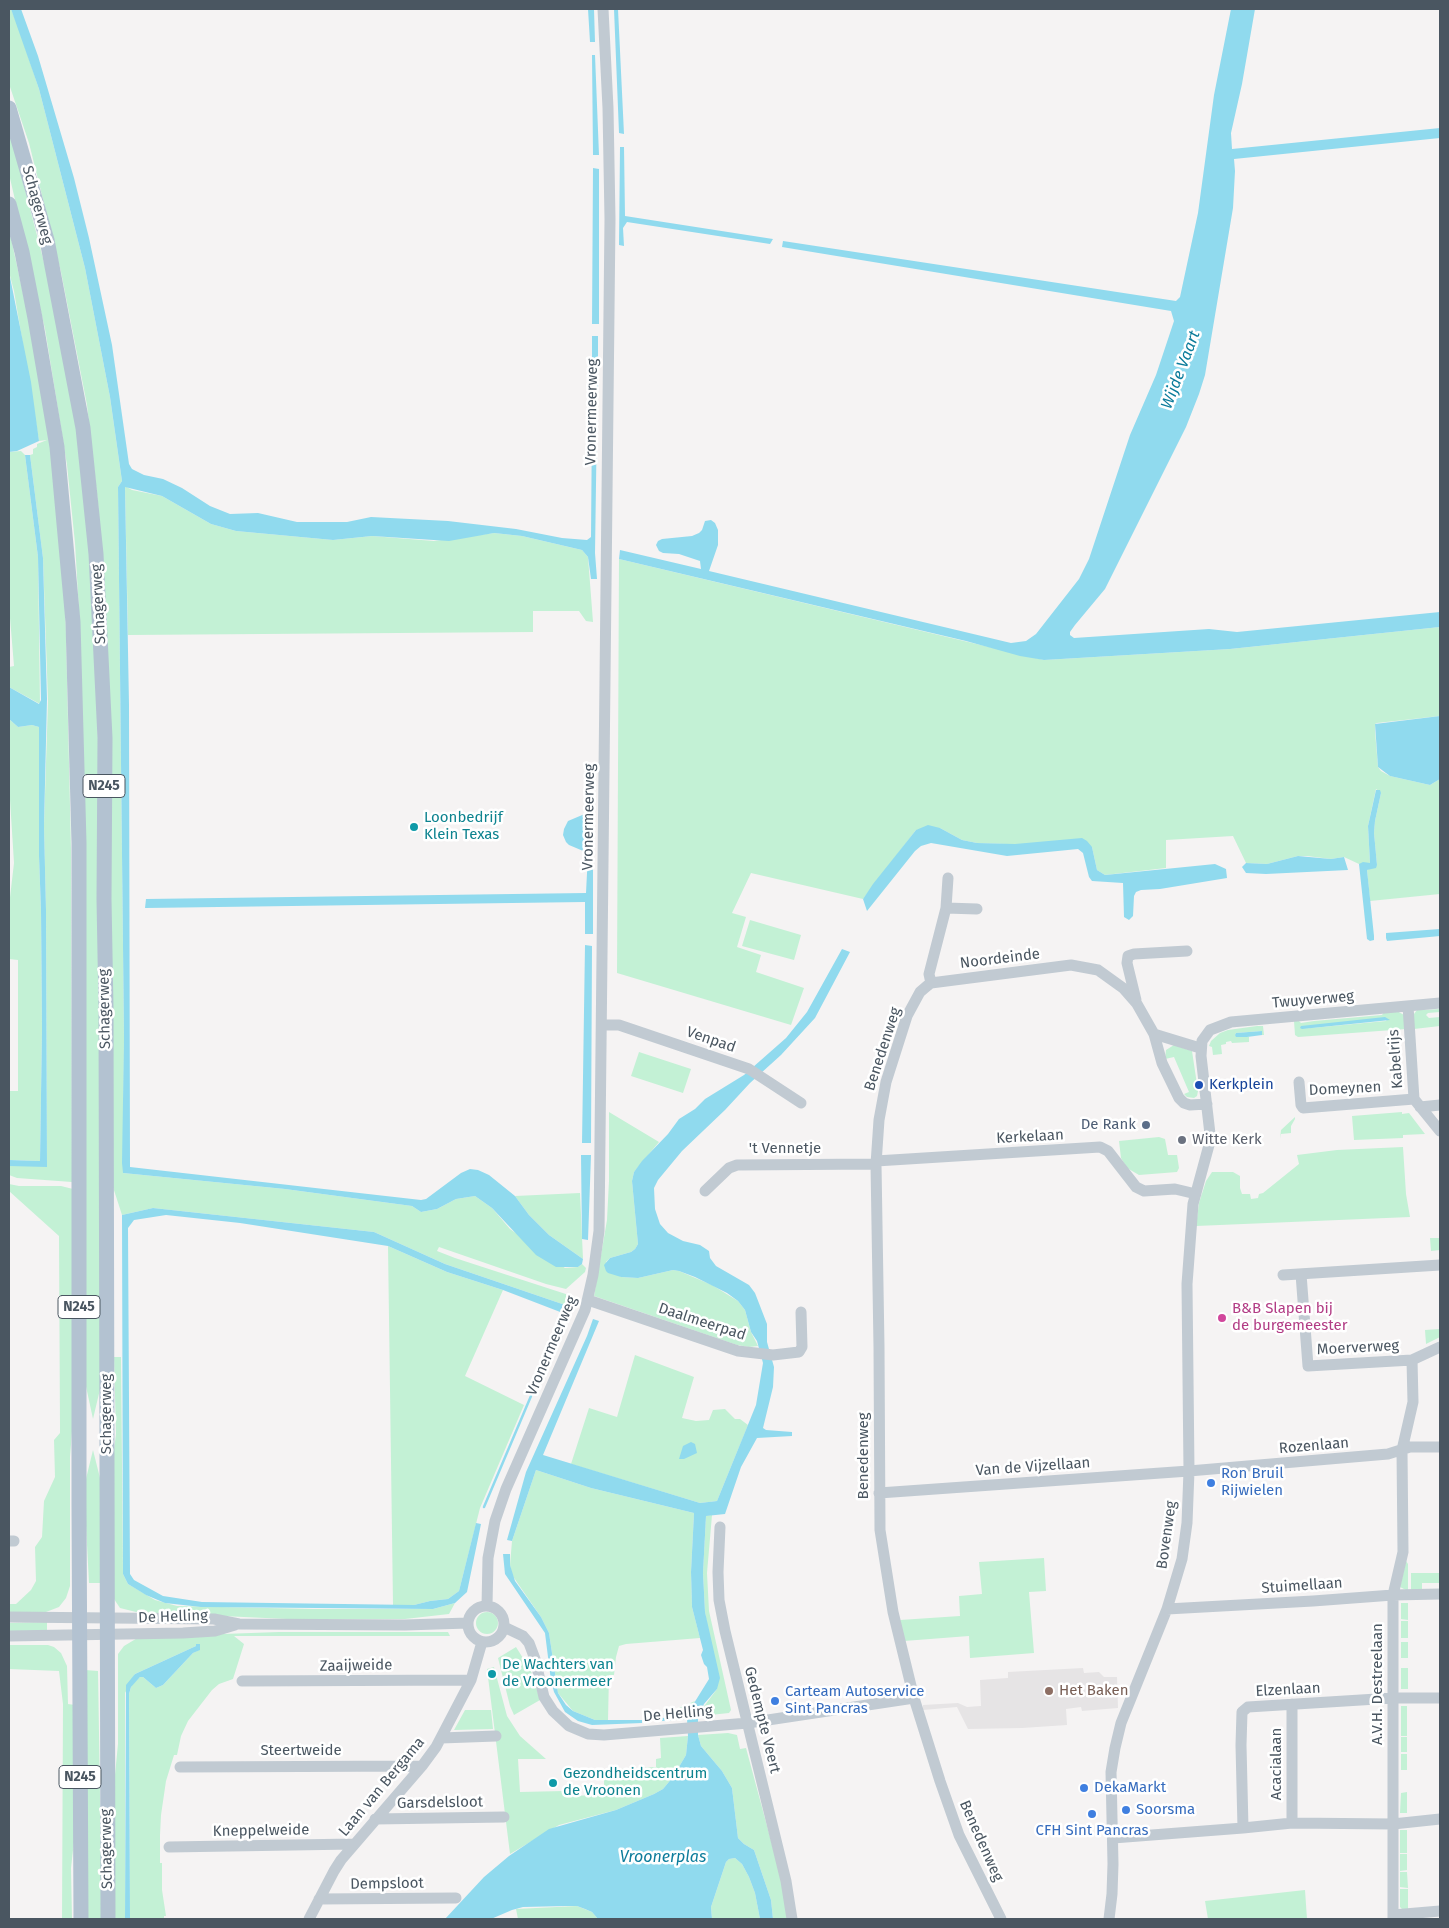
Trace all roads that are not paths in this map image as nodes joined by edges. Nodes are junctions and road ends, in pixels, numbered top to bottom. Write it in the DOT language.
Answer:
graph roads {
  1 [pos="603,9"];
  2 [pos="9,108"];
  3 [pos="9,204"];
  4 [pos="948,878"];
  5 [pos="946,908"];
  6 [pos="977,909"];
  7 [pos="1187,951"];
  8 [pos="931,984"];
  9 [pos="1440,1003"];
  10 [pos="1137,1004"];
  11 [pos="1408,1006"];
  12 [pos="602,1025"];
  13 [pos="1154,1034"];
  14 [pos="1200,1048"];
  15 [pos="1299,1082"];
  16 [pos="801,1103"];
  17 [pos="1417,1103"];
  18 [pos="1206,1104"];
  19 [pos="1440,1105"];
  20 [pos="1440,1131"];
  21 [pos="876,1163"];
  22 [pos="705,1191"];
  23 [pos="1196,1194"];
  24 [pos="1440,1265"];
  25 [pos="1301,1274"];
  26 [pos="1283,1275"];
  27 [pos="588,1300"];
  28 [pos="801,1312"];
  29 [pos="1440,1347"];
  30 [pos="1412,1360"];
  31 [pos="1440,1447"];
  32 [pos="1402,1450"];
  33 [pos="1189,1471"];
  34 [pos="879,1493"];
  35 [pos="720,1527"];
  36 [pos="1440,1594"];
  37 [pos="1393,1595"];
  38 [pos="487,1606"];
  39 [pos="1167,1609"];
  40 [pos="9,1617"];
  41 [pos="79,1618"];
  42 [pos="108,1618"];
  43 [pos="468,1623"];
  44 [pos="239,1624"];
  45 [pos="504,1627"];
  46 [pos="108,1634"];
  47 [pos="79,1635"];
  48 [pos="9,1636"];
  49 [pos="482,1642"];
  50 [pos="470,1680"];
  51 [pos="242,1682"];
  52 [pos="914,1698"];
  53 [pos="1393,1698"];
  54 [pos="1440,1698"];
  55 [pos="1292,1704"];
  56 [pos="748,1723"];
  57 [pos="496,1736"];
  58 [pos="441,1738"];
  59 [pos="422,1766"];
  60 [pos="180,1767"];
  61 [pos="504,1817"];
  62 [pos="375,1819"];
  63 [pos="1440,1819"];
  64 [pos="1292,1823"];
  65 [pos="1393,1824"];
  66 [pos="1243,1828"];
  67 [pos="1113,1838"];
  68 [pos="354,1844"];
  69 [pos="169,1847"];
  70 [pos="456,1898"];
  71 [pos="318,1899"];
  72 [pos="1440,1911"];
  73 [pos="1393,1917"];
  74 [pos="81,1919"];
  75 [pos="108,1919"];
  76 [pos="309,1919"];
  77 [pos="792,1919"];
  78 [pos="1001,1919"];
  79 [pos="1109,1919"];
  1 -- 12 [label="street, Vronermeerweg"];
  2 -- 42 [label="main road, Schagerweg / N245"];
  3 -- 41 [label="main road, Schagerweg / N245"];
  4 -- 5 [label="street"];
  5 -- 6 [label="street"];
  5 -- 8 [label="street"];
  7 -- 10 [label="street, Noordeinde"];
  8 -- 10 [label="street, Noordeinde"];
  8 -- 21 [label="street, Benedenweg"];
  9 -- 11 [label="street, Twuyverweg"];
  10 -- 13 [label="street, Noordeinde"];
  11 -- 14 [label="street, Twuyverweg"];
  11 -- 17 [label="street, Kabelrijs"];
  12 -- 16 [label="street, Venpad"];
  12 -- 27 [label="street, Vronermeerweg"];
  13 -- 14 [label="street"];
  13 -- 18 [label="street"];
  14 -- 18 [label="street"];
  15 -- 17 [label="street, Domeynen"];
  17 -- 19 [label="street"];
  17 -- 20 [label="street"];
  18 -- 23 [label="street, Bovenweg"];
  21 -- 22 [label="street, 't Vennetje"];
  21 -- 23 [label="street, Kerkelaan"];
  21 -- 34 [label="street, Benedenweg"];
  23 -- 33 [label="street, Bovenweg"];
  24 -- 25 [label="street"];
  25 -- 26 [label="street"];
  25 -- 30 [label="street, Moerverweg"];
  27 -- 28 [label="street, Daalmeerpad"];
  27 -- 38 [label="street, Vronermeerweg"];
  29 -- 30 [label="street"];
  30 -- 32 [label="street"];
  31 -- 32 [label="street, Rozenlaan"];
  32 -- 33 [label="street, Rozenlaan"];
  32 -- 37 [label="street, A.V.H. Destreelaan"];
  33 -- 34 [label="street, Van de Vijzellaan"];
  33 -- 39 [label="street, Bovenweg"];
  34 -- 52 [label="street, Benedenweg"];
  35 -- 56 [label="street, Gedempte Veert"];
  36 -- 37 [label="street, Stuimellaan"];
  37 -- 39 [label="street, Stuimellaan"];
  37 -- 53 [label="street, A.V.H. Destreelaan"];
  38 -- 43 [label="street"];
  38 -- 45 [label="street"];
  39 -- 67 [label="street, Bovenweg"];
  40 -- 41 [label="street, De Helling"];
  41 -- 42 [label="street, De Helling"];
  41 -- 47 [label="main road, Schagerweg / N245"];
  42 -- 44 [label="street, De Helling"];
  42 -- 46 [label="main road, Schagerweg / N245"];
  43 -- 44 [label="street, De Helling"];
  43 -- 49 [label="street"];
  44 -- 46 [label="street, De Helling"];
  45 -- 49 [label="street"];
  45 -- 56 [label="street, De Helling"];
  46 -- 47 [label="street, De Helling"];
  46 -- 75 [label="main road, Schagerweg / N245"];
  47 -- 48 [label="street, De Helling"];
  47 -- 74 [label="main road, Schagerweg / N245"];
  49 -- 50 [label="street, Laan van Bergama"];
  50 -- 51 [label="street, Zaaijweide"];
  50 -- 58 [label="street, Laan van Bergama"];
  52 -- 56 [label="street, De Helling"];
  52 -- 78 [label="street, Benedenweg"];
  53 -- 54 [label="street, Elzenlaan"];
  53 -- 55 [label="street, Elzenlaan"];
  53 -- 65 [label="street, A.V.H. Destreelaan"];
  55 -- 64 [label="street, Acacialaan"];
  55 -- 66 [label="street, Elzenlaan"];
  56 -- 77 [label="street, Gedempte Veert"];
  57 -- 58 [label="street"];
  58 -- 59 [label="street, Laan van Bergama"];
  59 -- 60 [label="street, Steertweide"];
  59 -- 62 [label="street, Laan van Bergama"];
  61 -- 62 [label="street, Garsdelsloot"];
  62 -- 68 [label="street, Laan van Bergama"];
  63 -- 65 [label="street"];
  64 -- 65 [label="street"];
  64 -- 66 [label="street"];
  65 -- 73 [label="street, A.V.H. Destreelaan"];
  66 -- 67 [label="street"];
  67 -- 79 [label="street, Bovenweg"];
  68 -- 69 [label="street, Kneppelweide"];
  68 -- 71 [label="street, Laan van Bergama"];
  70 -- 71 [label="street, Dempsloot"];
  71 -- 76 [label="street, Laan van Bergama"];
  72 -- 73 [label="street"];
}
